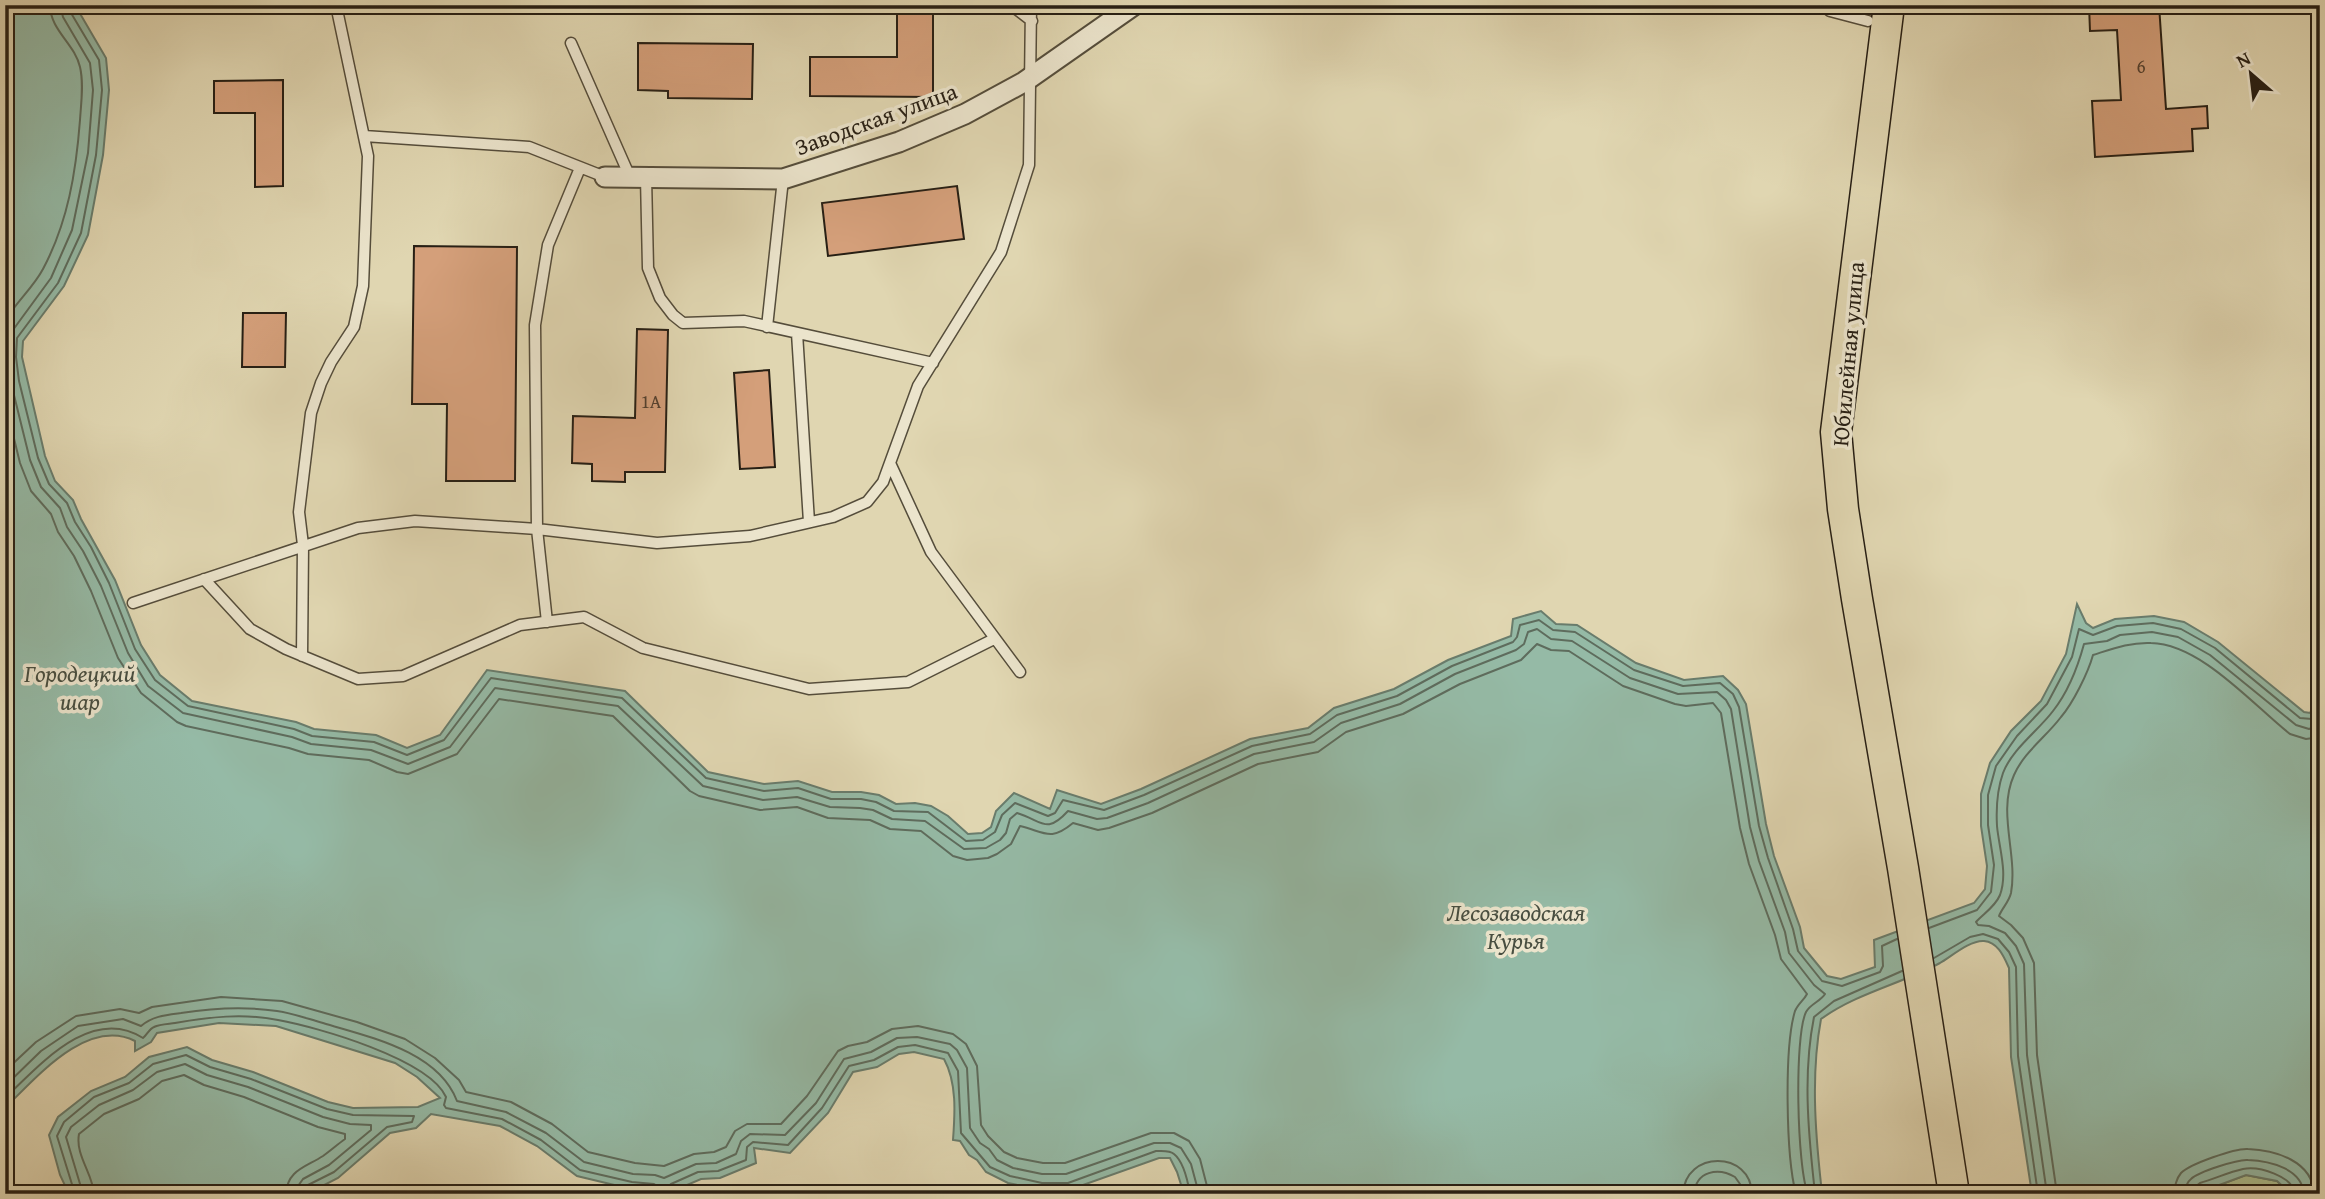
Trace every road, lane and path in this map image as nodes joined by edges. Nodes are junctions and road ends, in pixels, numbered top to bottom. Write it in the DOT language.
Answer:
graph roads {
  1 [pos="336,5"];
  2 [pos="1011,5"];
  3 [pos="1031,5"];
  4 [pos="1134,5"];
  5 [pos="1823,5"];
  6 [pos="1879,13"];
  7 [pos="1031,22"];
  8 [pos="572,43"];
  9 [pos="1029,79"];
  10 [pos="363,136"];
  11 [pos="580,168"];
  12 [pos="605,177"];
  13 [pos="638,177"];
  14 [pos="783,179"];
  15 [pos="767,327"];
  16 [pos="797,333"];
  17 [pos="933,363"];
  18 [pos="890,463"];
  19 [pos="809,522"];
  20 [pos="537,529"];
  21 [pos="303,545"];
  22 [pos="204,579"];
  23 [pos="134,604"];
  24 [pos="547,622"];
  25 [pos="994,639"];
  26 [pos="302,656"];
  27 [pos="1020,672"];
  28 [pos="1954,1194"];
  1 -- 10 [label="lane"];
  2 -- 7 [label="lane"];
  3 -- 7 [label="lane"];
  4 -- 9 [label="street, Заводская улица"];
  5 -- 6 [label="lane"];
  6 -- 28 [label="main road, Юбилейная улица"];
  7 -- 9 [label="lane"];
  8 -- 13 [label="lane"];
  9 -- 14 [label="street, Заводская улица"];
  9 -- 17 [label="lane"];
  10 -- 11 [label="lane"];
  10 -- 21 [label="lane"];
  11 -- 12 [label="lane"];
  11 -- 20 [label="lane"];
  12 -- 13 [label="street, Заводская улица"];
  13 -- 14 [label="street, Заводская улица"];
  13 -- 15 [label="lane"];
  14 -- 15 [label="lane"];
  15 -- 16 [label="lane"];
  16 -- 17 [label="lane"];
  16 -- 19 [label="lane"];
  17 -- 18 [label="lane"];
  18 -- 19 [label="lane"];
  18 -- 25 [label="lane"];
  19 -- 20 [label="lane"];
  20 -- 21 [label="lane"];
  20 -- 24 [label="lane"];
  21 -- 22 [label="lane"];
  21 -- 26 [label="lane"];
  22 -- 23 [label="lane"];
  22 -- 26 [label="lane"];
  24 -- 25 [label="lane"];
  24 -- 26 [label="lane"];
  25 -- 27 [label="lane"];
}
